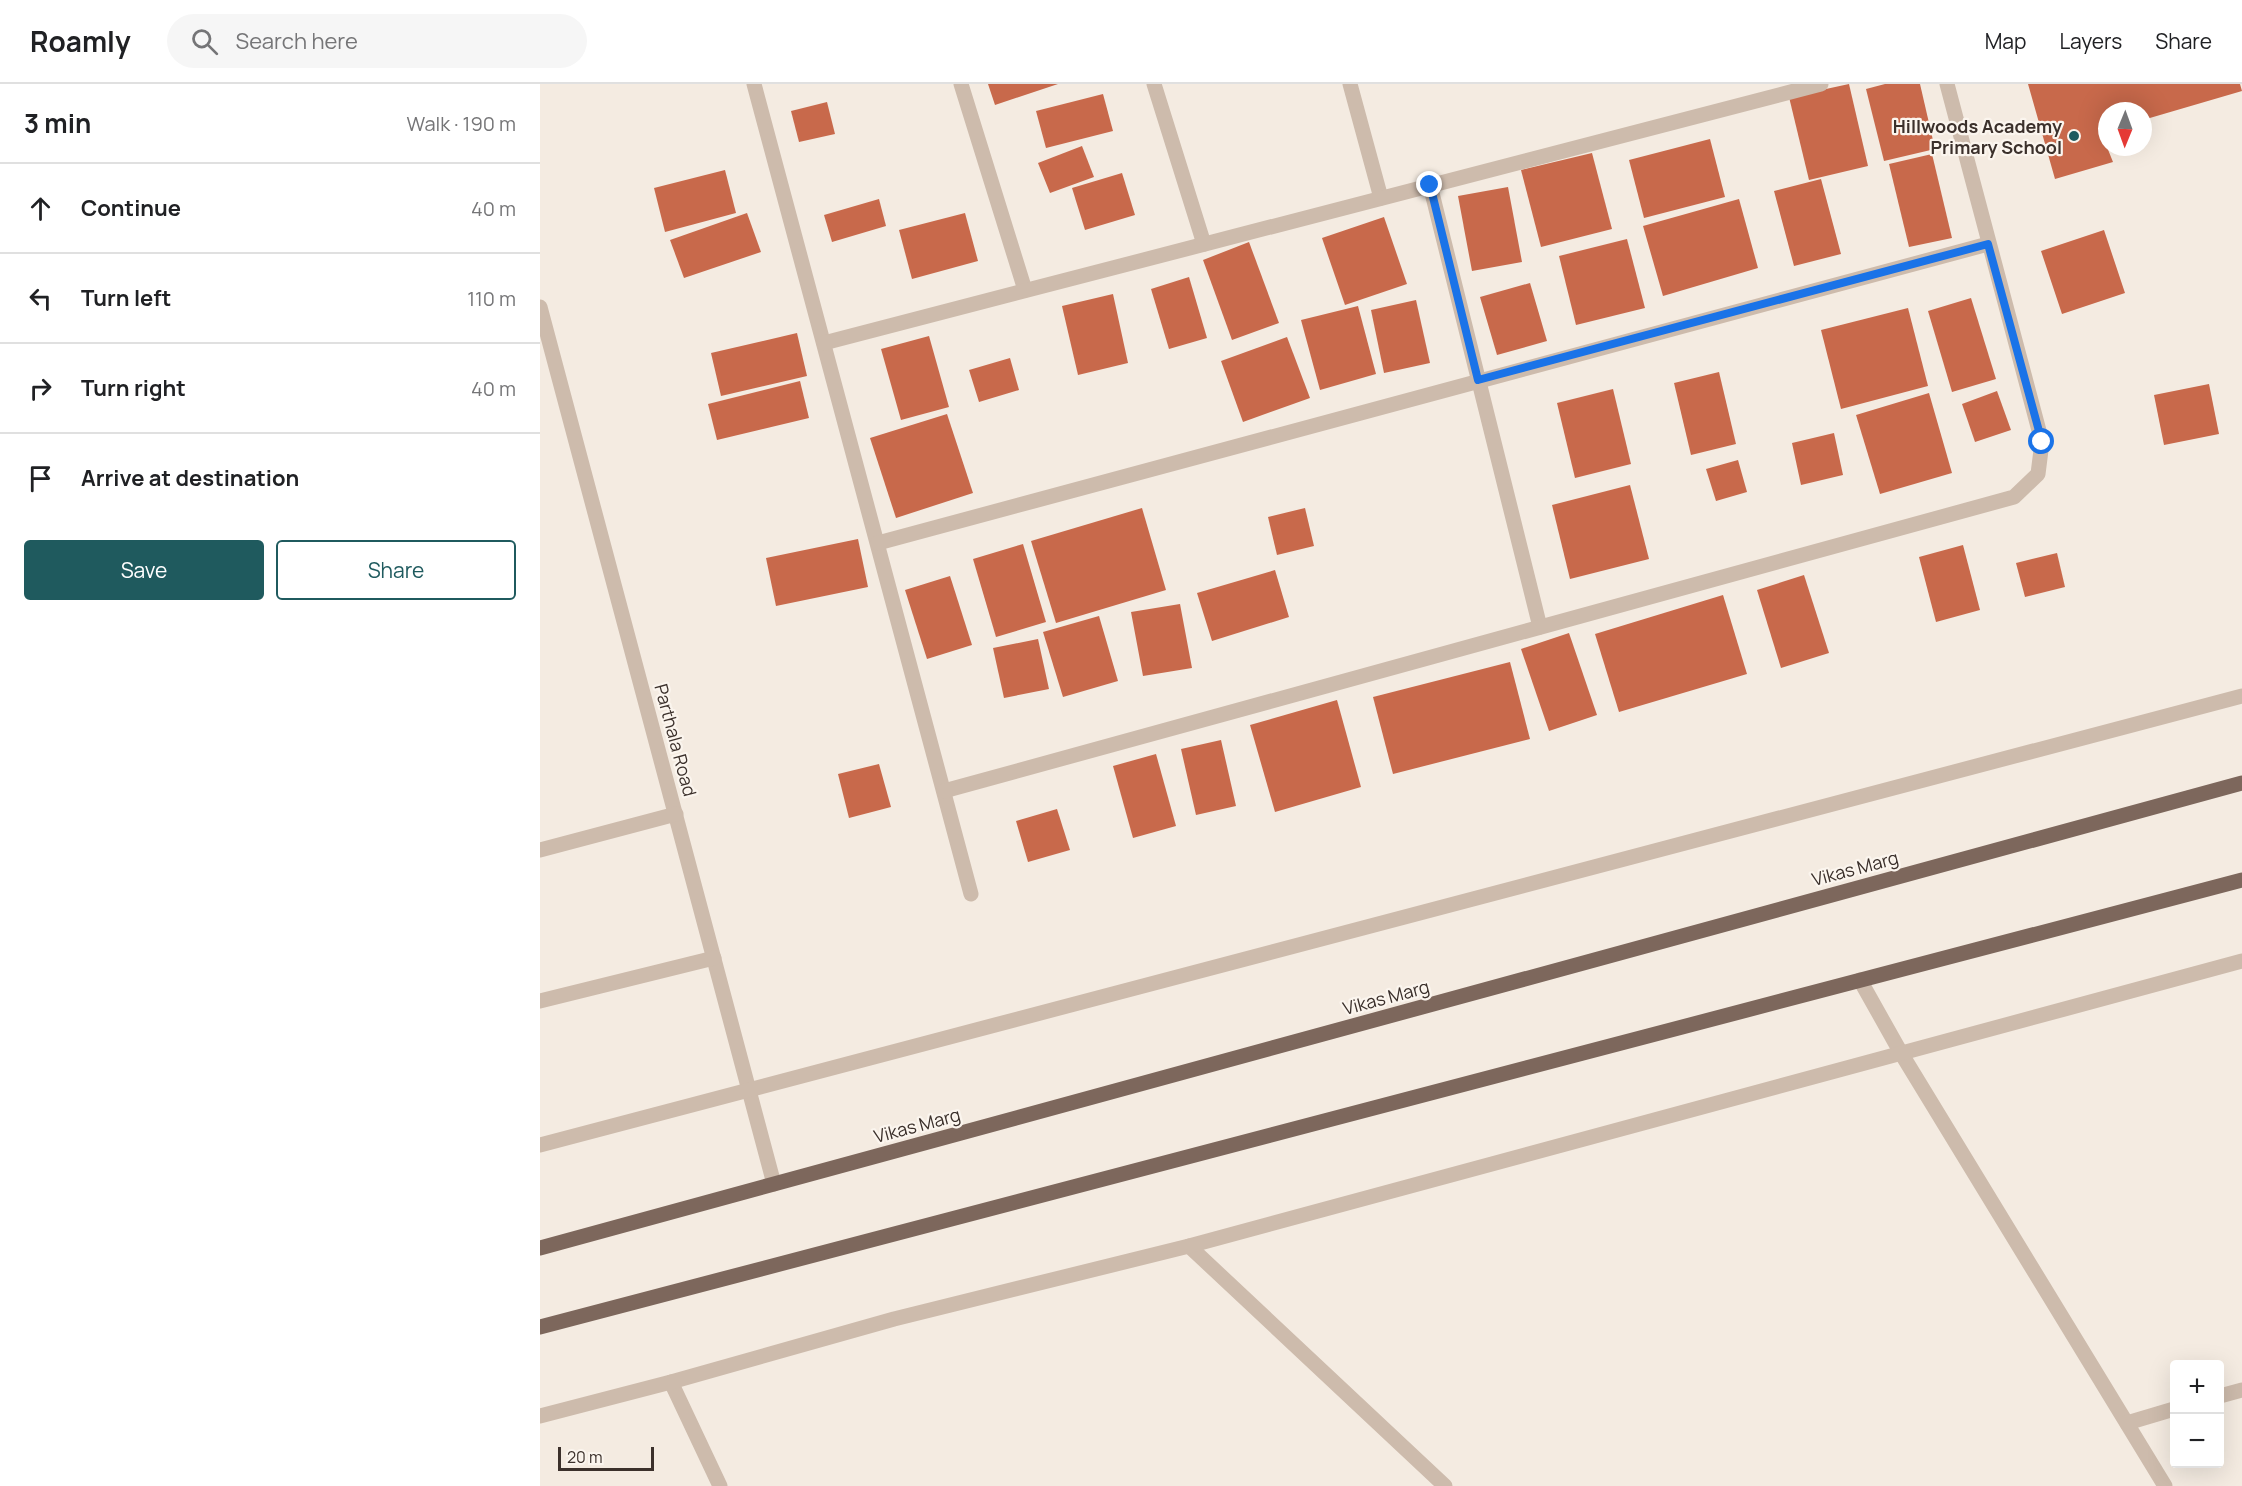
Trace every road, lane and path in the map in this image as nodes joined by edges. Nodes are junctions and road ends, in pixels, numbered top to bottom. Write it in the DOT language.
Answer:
graph roads {
  1 [pos="754,84"];
  2 [pos="961,84"];
  3 [pos="1154,84"];
  4 [pos="1350,84"];
  5 [pos="1947,84"];
  6 [pos="1811,85"];
  7 [pos="1430,185"];
  8 [pos="1381,198"];
  9 [pos="1204,244"];
  10 [pos="1988,244"];
  11 [pos="1025,290"];
  12 [pos="540,307"];
  13 [pos="824,343"];
  14 [pos="1478,380"];
  15 [pos="878,543"];
  16 [pos="1540,627"];
  17 [pos="2242,696"];
  18 [pos="2242,783"];
  19 [pos="944,792"];
  20 [pos="676,814"];
  21 [pos="540,850"];
  22 [pos="2242,880"];
  23 [pos="971,894"];
  24 [pos="714,958"];
  25 [pos="2242,961"];
  26 [pos="1860,981"];
  27 [pos="540,1001"];
  28 [pos="1901,1053"];
  29 [pos="750,1089"];
  30 [pos="540,1145"];
  31 [pos="774,1184"];
  32 [pos="1190,1245"];
  33 [pos="540,1248"];
  34 [pos="540,1327"];
  35 [pos="671,1382"];
  36 [pos="2242,1389"];
  37 [pos="2224,1395"];
  38 [pos="2170,1410"];
  39 [pos="540,1416"];
  40 [pos="2127,1423"];
  41 [pos="720,1486"];
  42 [pos="1445,1486"];
  43 [pos="2165,1486"];
  1 -- 13 [label="street"];
  2 -- 11 [label="street"];
  3 -- 9 [label="street"];
  4 -- 8 [label="street"];
  5 -- 10 [label="street"];
  6 -- 7 [label="street"];
  7 -- 8 [label="street"];
  7 -- 14 [label="street"];
  8 -- 9 [label="street"];
  9 -- 11 [label="street"];
  10 -- 14 [label="street"];
  10 -- 16 [label="street"];
  11 -- 13 [label="street"];
  12 -- 20 [label="street, Parthala Road"];
  13 -- 15 [label="street"];
  14 -- 15 [label="street"];
  14 -- 16 [label="street"];
  15 -- 19 [label="street"];
  16 -- 19 [label="street"];
  17 -- 29 [label="street"];
  18 -- 31 [label="main road, Vikas Marg"];
  19 -- 23 [label="street"];
  20 -- 21 [label="street"];
  20 -- 24 [label="street, Parthala Road"];
  22 -- 26 [label="main road"];
  24 -- 27 [label="street"];
  24 -- 29 [label="street, Parthala Road"];
  25 -- 28 [label="street"];
  26 -- 28 [label="street"];
  26 -- 34 [label="main road"];
  28 -- 32 [label="street"];
  28 -- 40 [label="street"];
  29 -- 30 [label="street"];
  29 -- 31 [label="street, Parthala Road"];
  31 -- 33 [label="main road, Vikas Marg"];
  32 -- 35 [label="street"];
  32 -- 42 [label="street"];
  35 -- 39 [label="street"];
  35 -- 41 [label="street"];
  36 -- 37 [label="street"];
  38 -- 40 [label="street"];
  40 -- 43 [label="street"];
}
